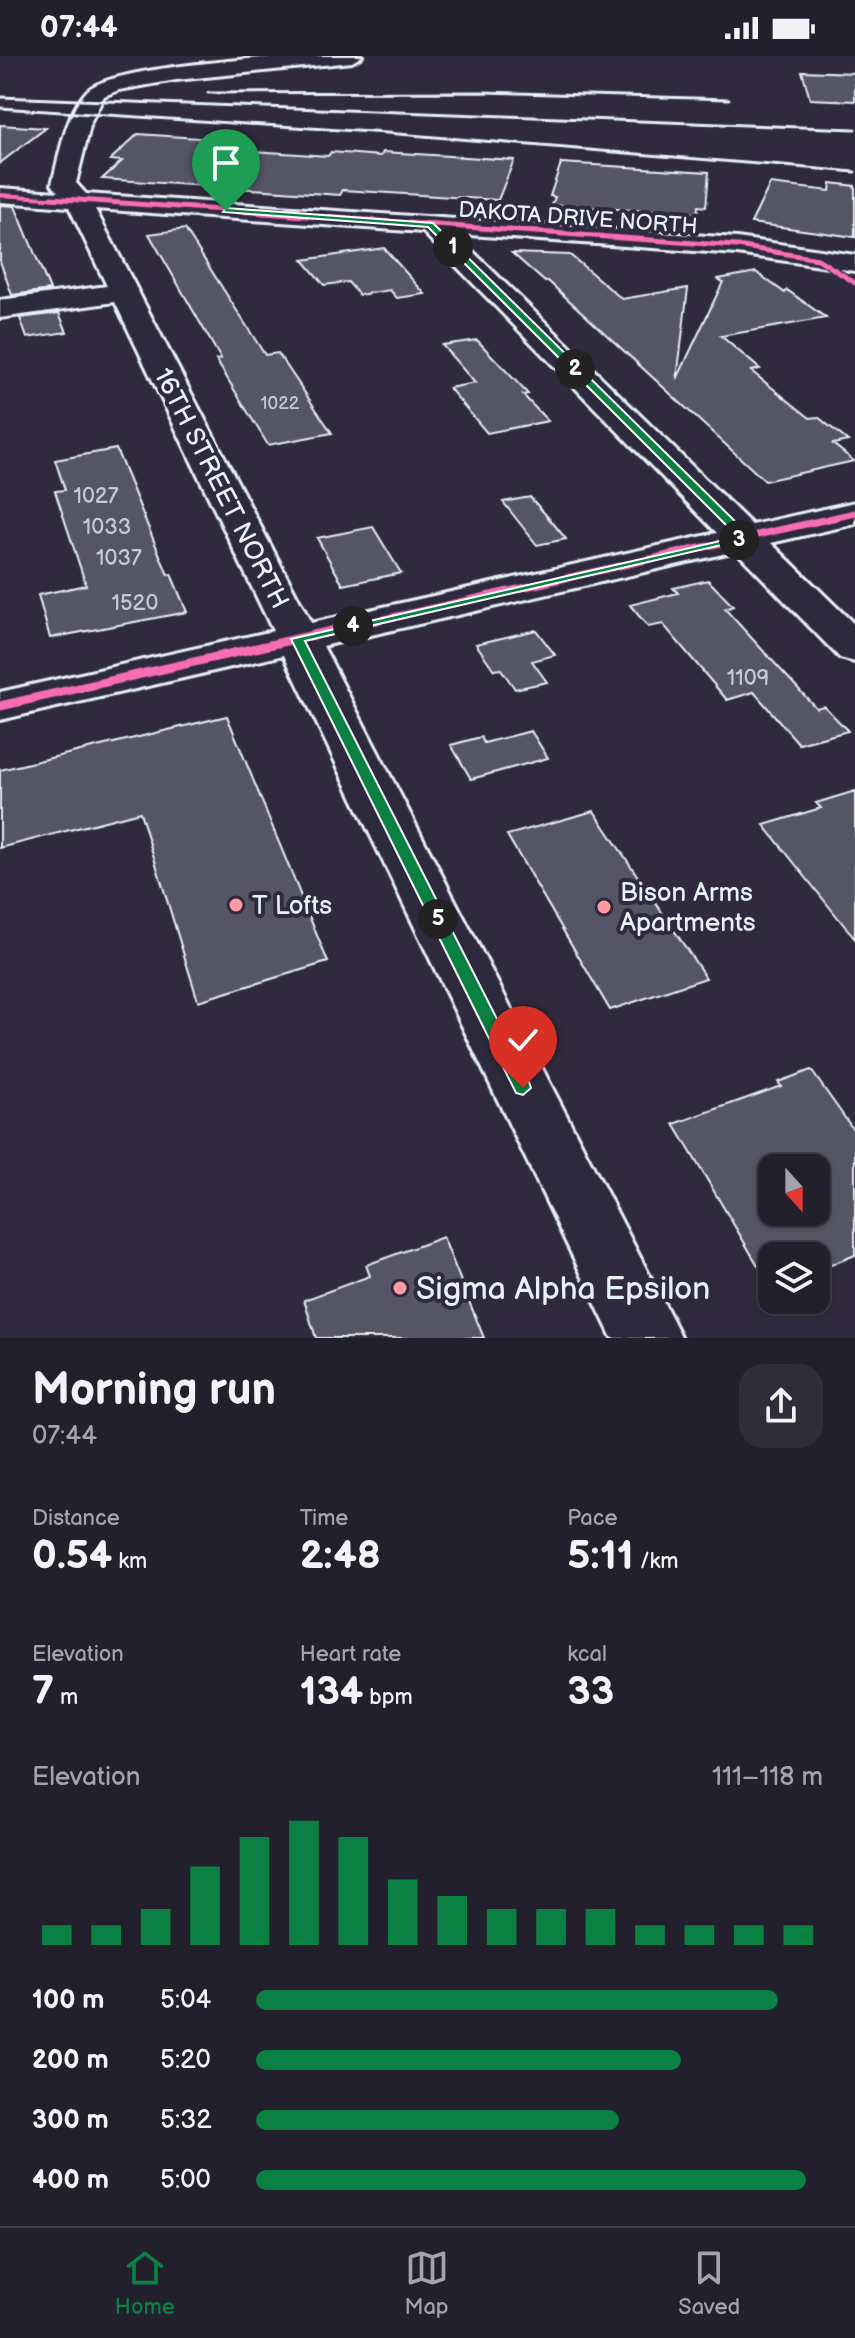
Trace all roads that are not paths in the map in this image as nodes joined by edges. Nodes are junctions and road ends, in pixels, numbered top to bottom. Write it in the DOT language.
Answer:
graph roads {
  1 [pos="352,56"];
  2 [pos="254,61"];
  3 [pos="0,195"];
  4 [pos="78,200"];
  5 [pos="431,225"];
  6 [pos="818,259"];
  7 [pos="855,263"];
  8 [pos="855,283"];
  9 [pos="124,292"];
  10 [pos="0,309"];
  11 [pos="855,513"];
  12 [pos="746,538"];
  13 [pos="297,639"];
  14 [pos="855,649"];
  15 [pos="0,706"];
  16 [pos="648,1338"];
  1 -- 2 [label="street"];
  2 -- 4 [label="street, 16TH STREET NORTH"];
  3 -- 4 [label="street, DAKOTA DRIVE NORTH"];
  4 -- 5 [label="street, DAKOTA DRIVE NORTH"];
  4 -- 9 [label="street, 16TH STREET NORTH"];
  5 -- 6 [label="street, DAKOTA DRIVE NORTH"];
  5 -- 12 [label="street"];
  6 -- 7 [label="street, DAKOTA DRIVE NORTH"];
  6 -- 8 [label="street"];
  9 -- 10 [label="street"];
  9 -- 13 [label="street, 16TH STREET NORTH"];
  11 -- 12 [label="street"];
  12 -- 13 [label="street"];
  12 -- 14 [label="street"];
  13 -- 15 [label="street"];
  13 -- 16 [label="street, 16TH STREET NORTH"];
}
